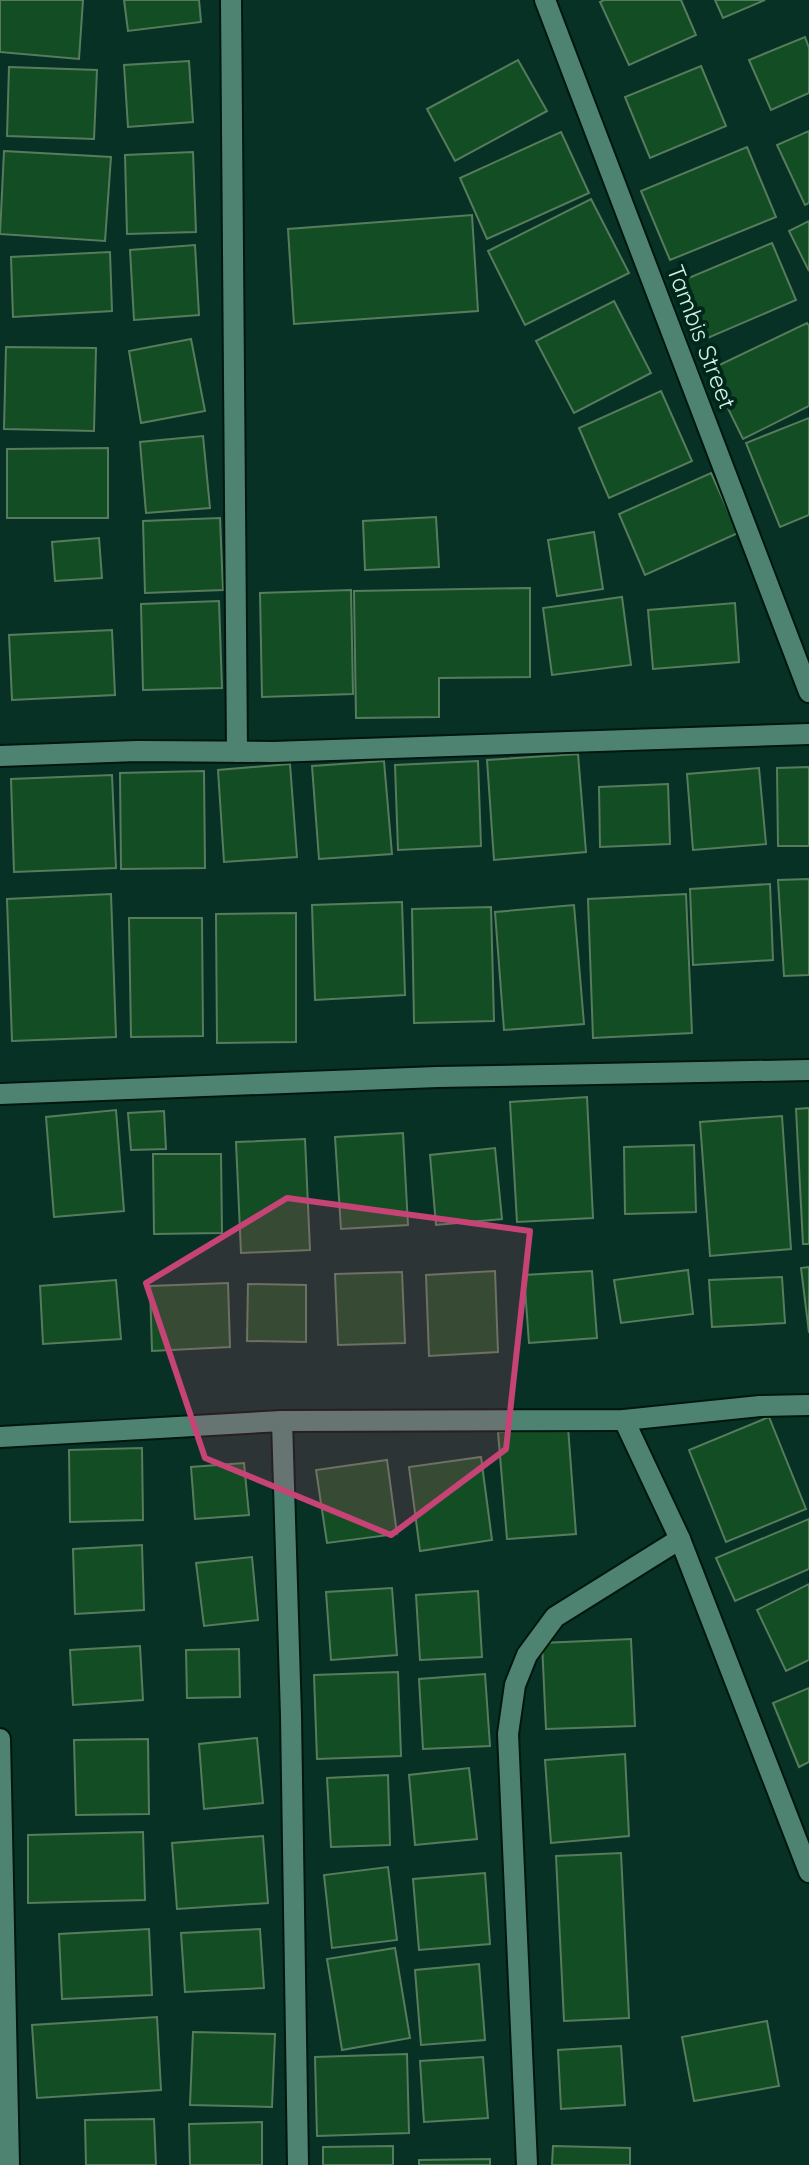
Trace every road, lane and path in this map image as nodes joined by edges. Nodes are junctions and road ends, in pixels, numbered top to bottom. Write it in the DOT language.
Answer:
graph roads {
  1 [pos="231,0"];
  2 [pos="545,0"];
  3 [pos="809,692"];
  4 [pos="809,734"];
  5 [pos="237,752"];
  6 [pos="0,756"];
  7 [pos="809,1070"];
  8 [pos="0,1094"];
  9 [pos="809,1405"];
  10 [pos="624,1420"];
  11 [pos="282,1421"];
  12 [pos="0,1437"];
  13 [pos="680,1539"];
  14 [pos="0,1739"];
  15 [pos="809,1872"];
  16 [pos="9,2165"];
  17 [pos="298,2165"];
  18 [pos="527,2165"];
  1 -- 5 [label="street"];
  2 -- 3 [label="street, Tambis Street"];
  4 -- 5 [label="street"];
  5 -- 6 [label="street"];
  7 -- 8 [label="street"];
  9 -- 10 [label="street"];
  10 -- 11 [label="street"];
  10 -- 13 [label="street"];
  11 -- 12 [label="street"];
  11 -- 17 [label="street"];
  13 -- 15 [label="street"];
  13 -- 18 [label="street"];
  14 -- 16 [label="street"];
}
